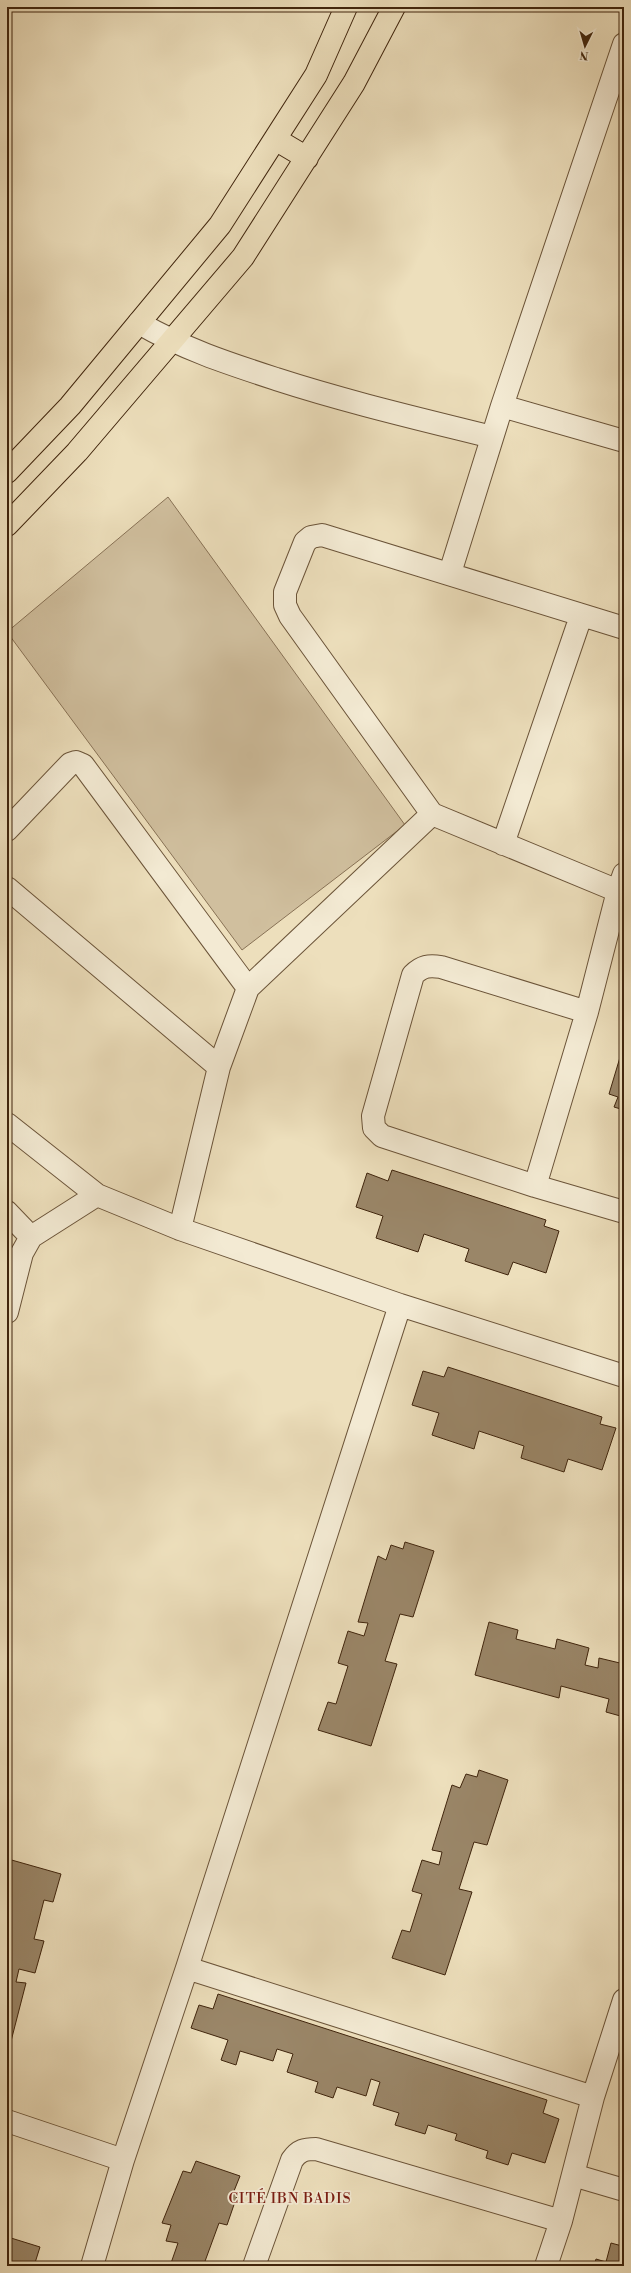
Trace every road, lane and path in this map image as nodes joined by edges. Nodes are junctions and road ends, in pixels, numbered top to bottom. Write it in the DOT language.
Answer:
graph roads {
  1 [pos="346,7"];
  2 [pos="394,7"];
  3 [pos="624,44"];
  4 [pos="275,139"];
  5 [pos="307,158"];
  6 [pos="139,323"];
  7 [pos="172,342"];
  8 [pos="502,406"];
  9 [pos="492,437"];
  10 [pos="624,441"];
  11 [pos="7,472"];
  12 [pos="7,525"];
  13 [pos="450,573"];
  14 [pos="581,616"];
  15 [pos="624,628"];
  16 [pos="432,814"];
  17 [pos="7,830"];
  18 [pos="503,844"];
  19 [pos="621,882"];
  20 [pos="7,888"];
  21 [pos="248,988"];
  22 [pos="587,1012"];
  23 [pos="219,1066"];
  24 [pos="7,1124"];
  25 [pos="535,1186"];
  26 [pos="97,1195"];
  27 [pos="7,1212"];
  28 [pos="624,1212"];
  29 [pos="180,1229"];
  30 [pos="31,1237"];
  31 [pos="400,1305"];
  32 [pos="7,1312"];
  33 [pos="624,1376"];
  34 [pos="187,1968"];
  35 [pos="624,2000"];
  36 [pos="593,2097"];
  37 [pos="7,2121"];
  38 [pos="123,2160"];
  39 [pos="573,2174"];
  40 [pos="624,2190"];
  41 [pos="561,2221"];
  42 [pos="92,2266"];
  43 [pos="254,2266"];
  44 [pos="546,2266"];
  1 -- 4 [label="main road"];
  2 -- 5 [label="main road"];
  3 -- 8 [label="street"];
  4 -- 5 [label="main road"];
  4 -- 6 [label="main road"];
  5 -- 7 [label="main road"];
  6 -- 7 [label="street"];
  6 -- 11 [label="main road"];
  7 -- 9 [label="street"];
  7 -- 12 [label="main road"];
  8 -- 9 [label="street"];
  8 -- 10 [label="street"];
  9 -- 13 [label="street"];
  13 -- 14 [label="street"];
  13 -- 16 [label="street"];
  14 -- 15 [label="street"];
  14 -- 18 [label="street"];
  16 -- 18 [label="street"];
  16 -- 21 [label="street"];
  17 -- 21 [label="street"];
  18 -- 19 [label="street"];
  19 -- 22 [label="street"];
  20 -- 23 [label="street"];
  21 -- 23 [label="street"];
  22 -- 25 [label="street"];
  22 -- 25 [label="street"];
  23 -- 29 [label="street"];
  24 -- 26 [label="street"];
  25 -- 28 [label="street"];
  26 -- 29 [label="street"];
  26 -- 30 [label="street"];
  27 -- 30 [label="street"];
  29 -- 31 [label="street"];
  30 -- 32 [label="street"];
  31 -- 33 [label="street"];
  31 -- 34 [label="street"];
  34 -- 36 [label="street"];
  34 -- 38 [label="street"];
  35 -- 36 [label="street"];
  36 -- 39 [label="street"];
  37 -- 38 [label="street"];
  38 -- 42 [label="street"];
  39 -- 40 [label="street"];
  39 -- 41 [label="street"];
  41 -- 43 [label="street"];
  41 -- 44 [label="street"];
}
